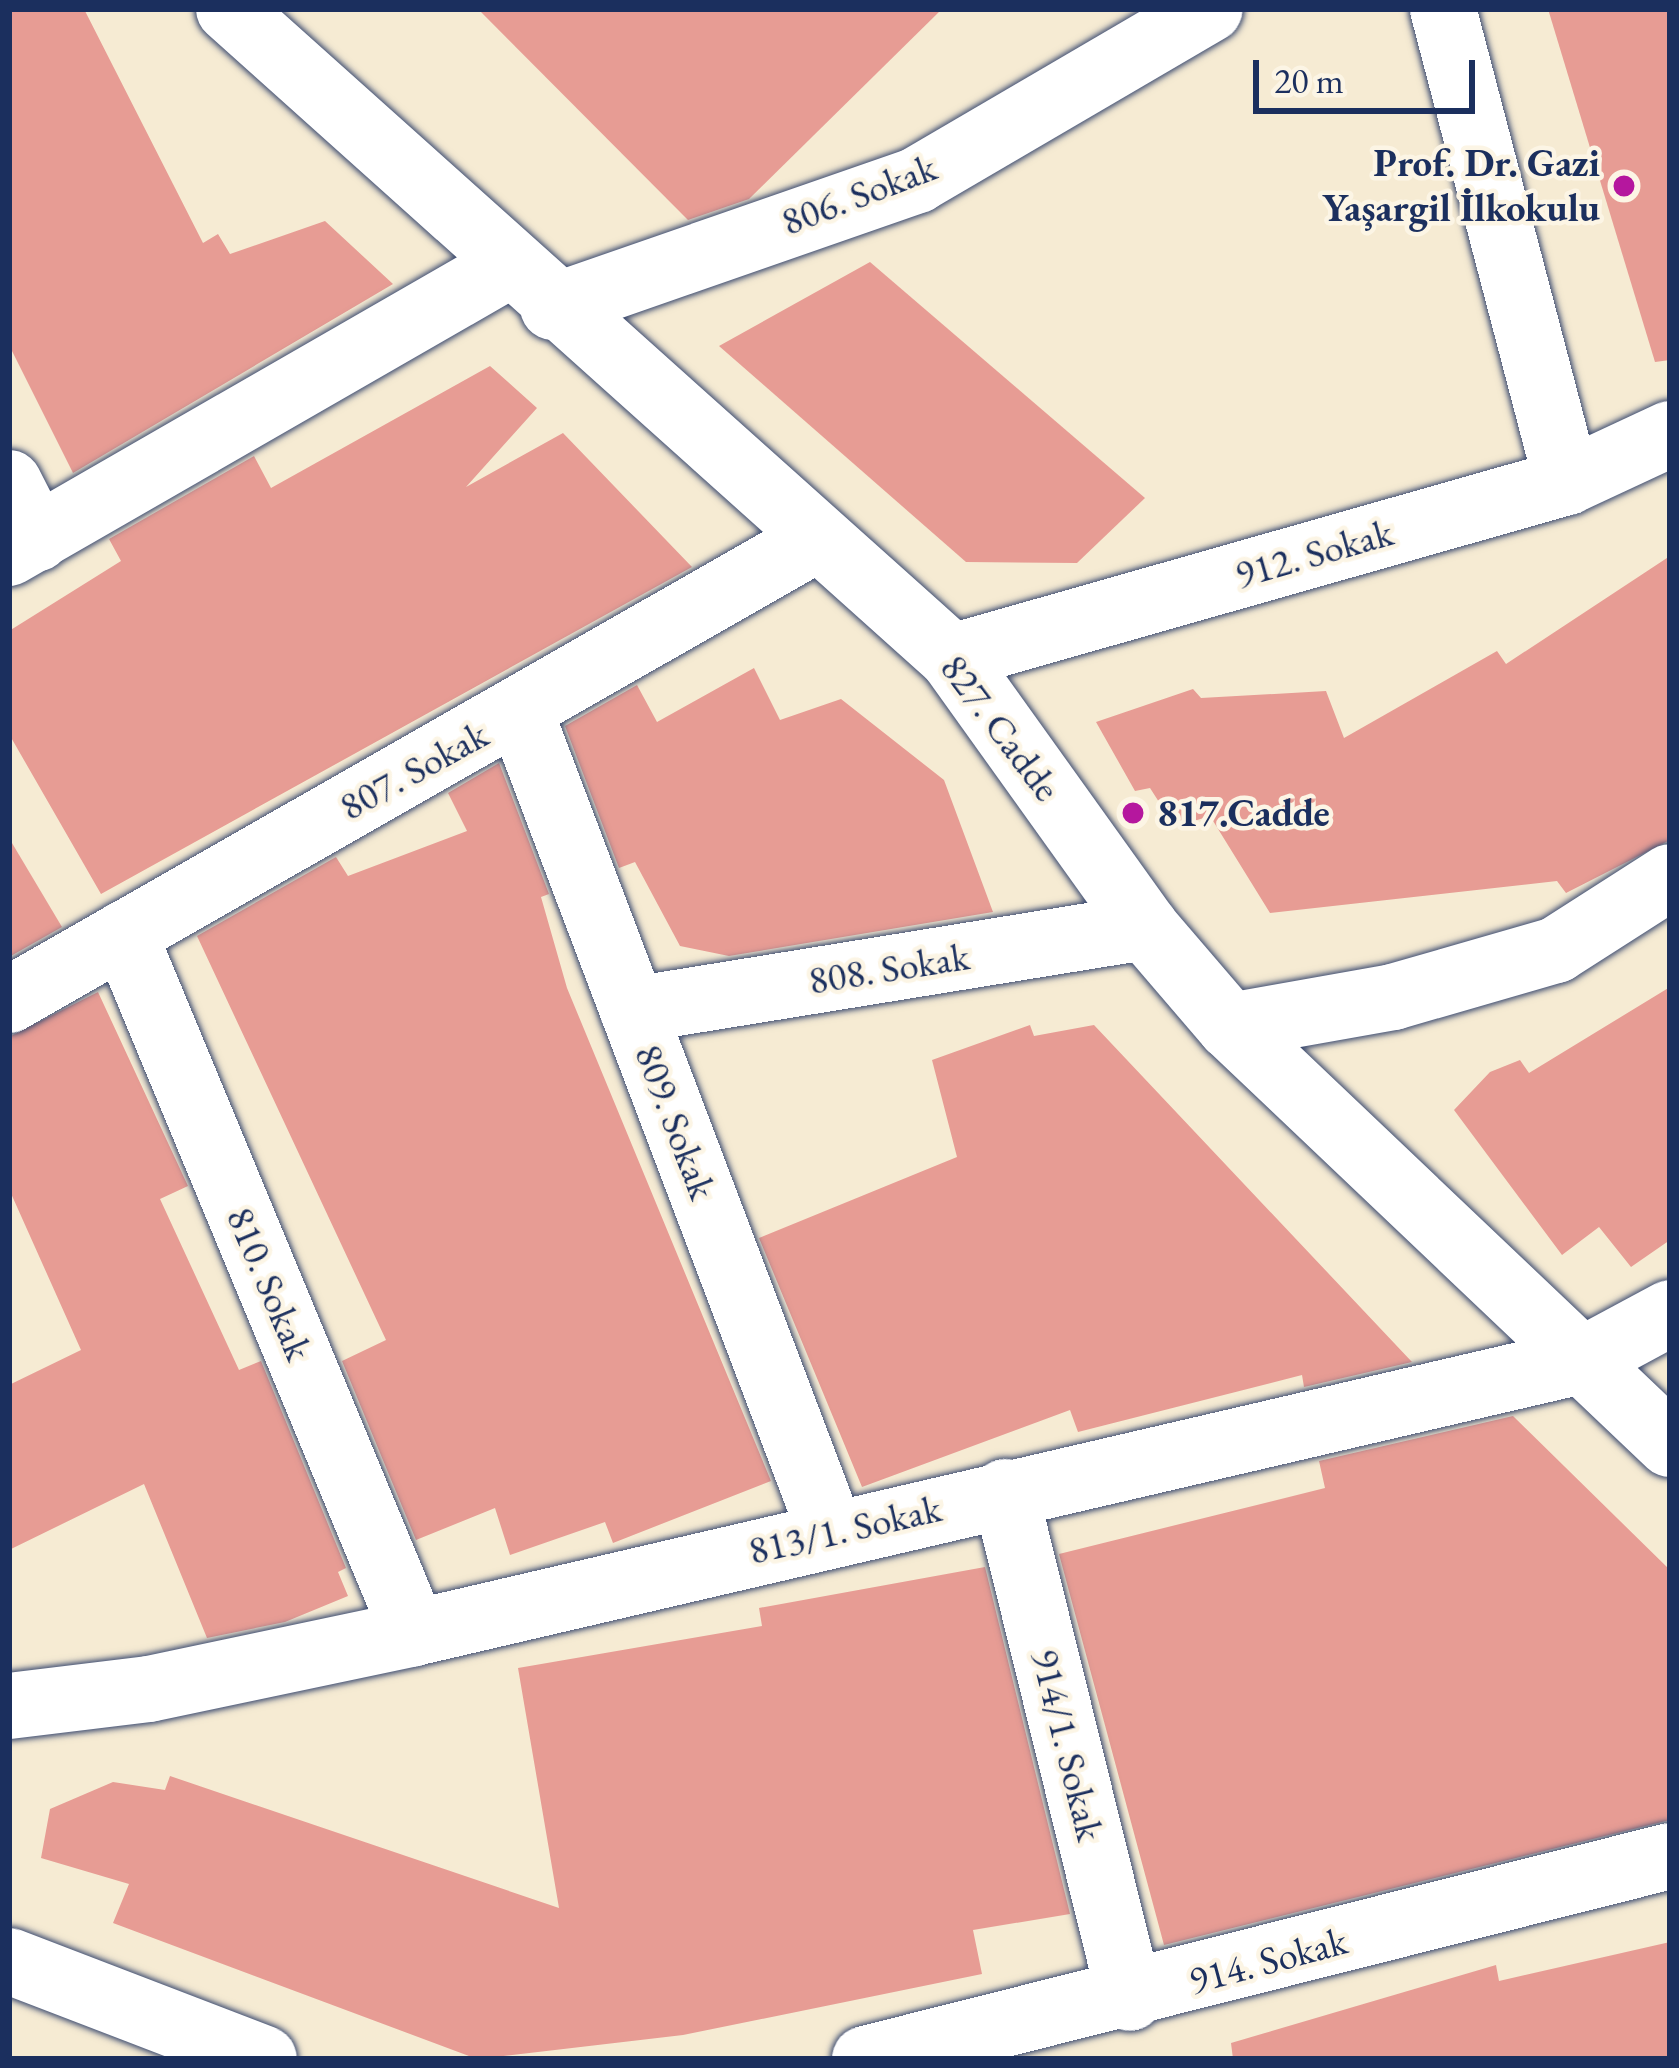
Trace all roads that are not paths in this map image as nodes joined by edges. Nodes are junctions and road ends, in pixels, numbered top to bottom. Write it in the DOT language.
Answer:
graph roads {
  1 [pos="229,9"];
  2 [pos="1210,9"];
  3 [pos="1443,9"];
  4 [pos="529,287"];
  5 [pos="1670,434"];
  6 [pos="1567,482"];
  7 [pos="18,525"];
  8 [pos="817,539"];
  9 [pos="952,657"];
  10 [pos="520,712"];
  11 [pos="1670,877"];
  12 [pos="1144,927"];
  13 [pos="124,934"];
  14 [pos="9,1000"];
  15 [pos="633,1010"];
  16 [pos="1230,1026"];
  17 [pos="1670,1313"];
  18 [pos="1581,1361"];
  19 [pos="1670,1444"];
  20 [pos="1005,1492"];
  21 [pos="831,1533"];
  22 [pos="414,1633"];
  23 [pos="9,1706"];
  24 [pos="1670,1856"];
  25 [pos="9,1960"];
  26 [pos="1130,1998"];
  27 [pos="264,2059"];
  28 [pos="865,2059"];
  1 -- 4 [label="street, 827. Cadde"];
  2 -- 4 [label="street, 806. Sokak"];
  3 -- 6 [label="street"];
  4 -- 7 [label="street, 806. Sokak"];
  4 -- 8 [label="street, 827. Cadde"];
  5 -- 6 [label="street, 912. Sokak"];
  6 -- 9 [label="street, 912. Sokak"];
  8 -- 9 [label="street, 827. Cadde"];
  8 -- 10 [label="street, 807. Sokak"];
  9 -- 12 [label="street, 827. Cadde"];
  10 -- 13 [label="street, 807. Sokak"];
  10 -- 15 [label="street, 809. Sokak"];
  11 -- 16 [label="street"];
  12 -- 15 [label="street, 808. Sokak"];
  12 -- 16 [label="street, 827. Cadde"];
  13 -- 14 [label="street, 807. Sokak"];
  13 -- 22 [label="street, 810. Sokak"];
  15 -- 21 [label="street, 809. Sokak"];
  16 -- 18 [label="street, 827. Cadde"];
  17 -- 18 [label="street, 813/1. Sokak"];
  18 -- 19 [label="street, 827. Cadde"];
  18 -- 20 [label="street, 813/1. Sokak"];
  20 -- 21 [label="street, 813/1. Sokak"];
  20 -- 26 [label="street, 914/1. Sokak"];
  21 -- 22 [label="street, 813/1. Sokak"];
  22 -- 23 [label="street, 813/1. Sokak"];
  24 -- 26 [label="street, 914. Sokak"];
  25 -- 27 [label="street"];
  26 -- 28 [label="street, 914. Sokak"];
}
